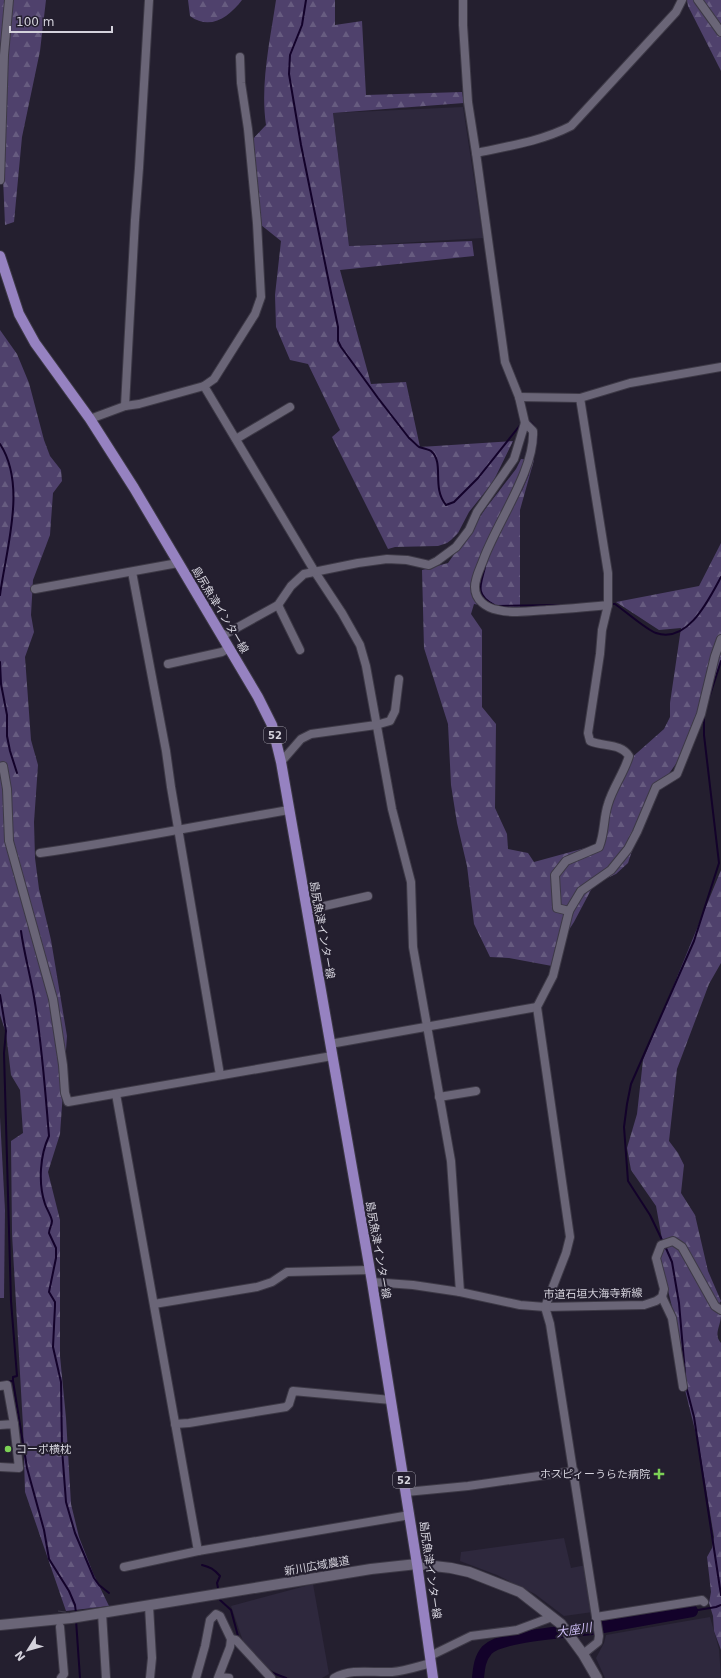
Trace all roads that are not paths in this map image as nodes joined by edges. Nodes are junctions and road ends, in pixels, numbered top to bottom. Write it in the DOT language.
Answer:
graph roads {
  1 [pos="9,0"];
  2 [pos="150,0"];
  3 [pos="463,0"];
  4 [pos="682,0"];
  5 [pos="698,0"];
  6 [pos="721,32"];
  7 [pos="240,57"];
  8 [pos="476,153"];
  9 [pos="0,180"];
  10 [pos="0,256"];
  11 [pos="721,367"];
  12 [pos="204,386"];
  13 [pos="520,397"];
  14 [pos="580,398"];
  15 [pos="125,406"];
  16 [pos="290,407"];
  17 [pos="90,419"];
  18 [pos="525,423"];
  19 [pos="236,440"];
  20 [pos="178,563"];
  21 [pos="132,572"];
  22 [pos="315,572"];
  23 [pos="35,589"];
  24 [pos="278,605"];
  25 [pos="608,606"];
  26 [pos="222,636"];
  27 [pos="721,639"];
  28 [pos="229,648"];
  29 [pos="300,650"];
  30 [pos="168,664"];
  31 [pos="399,680"];
  32 [pos="376,725"];
  33 [pos="281,762"];
  34 [pos="0,766"];
  35 [pos="289,810"];
  36 [pos="178,829"];
  37 [pos="40,853"];
  38 [pos="368,896"];
  39 [pos="307,910"];
  40 [pos="569,911"];
  41 [pos="537,1007"];
  42 [pos="427,1027"];
  43 [pos="330,1044"];
  44 [pos="332,1056"];
  45 [pos="220,1075"];
  46 [pos="476,1091"];
  47 [pos="116,1094"];
  48 [pos="439,1097"];
  49 [pos="370,1270"];
  50 [pos="372,1282"];
  51 [pos="460,1292"];
  52 [pos="662,1297"];
  53 [pos="154,1304"];
  54 [pos="545,1307"];
  55 [pos="721,1310"];
  56 [pos="0,1386"];
  57 [pos="683,1387"];
  58 [pos="391,1400"];
  59 [pos="14,1424"];
  60 [pos="175,1424"];
  61 [pos="0,1425"];
  62 [pos="0,1468"];
  63 [pos="574,1471"];
  64 [pos="406,1492"];
  65 [pos="410,1515"];
  66 [pos="198,1551"];
  67 [pos="418,1564"];
  68 [pos="124,1567"];
  69 [pos="704,1602"];
  70 [pos="149,1606"];
  71 [pos="102,1613"];
  72 [pos="552,1617"];
  73 [pos="597,1618"];
  74 [pos="0,1625"];
  75 [pos="60,1627"];
  76 [pos="230,1639"];
  77 [pos="583,1654"];
  78 [pos="431,1660"];
  79 [pos="219,1677"];
  80 [pos="61,1678"];
  81 [pos="106,1678"];
  82 [pos="150,1678"];
  83 [pos="196,1678"];
  84 [pos="229,1678"];
  85 [pos="271,1678"];
  86 [pos="334,1678"];
  87 [pos="433,1678"];
  88 [pos="597,1678"];
  1 -- 9 [label="street"];
  2 -- 15 [label="street"];
  3 -- 8 [label="street"];
  4 -- 8 [label="street"];
  5 -- 6 [label="street"];
  7 -- 12 [label="street"];
  8 -- 13 [label="street"];
  10 -- 17 [label="main road, 島尻魚津インター線 / 52"];
  11 -- 14 [label="street"];
  12 -- 15 [label="street"];
  12 -- 19 [label="street"];
  13 -- 14 [label="street"];
  13 -- 18 [label="street"];
  14 -- 25 [label="street"];
  15 -- 17 [label="street"];
  16 -- 19 [label="street"];
  17 -- 20 [label="main road, 島尻魚津インター線 / 52"];
  18 -- 22 [label="street"];
  18 -- 25 [label="street"];
  19 -- 22 [label="street"];
  20 -- 21 [label="street"];
  20 -- 26 [label="main road, 島尻魚津インター線 / 52"];
  21 -- 23 [label="street"];
  21 -- 36 [label="street"];
  22 -- 24 [label="street"];
  22 -- 32 [label="street"];
  24 -- 26 [label="street"];
  24 -- 29 [label="street"];
  25 -- 40 [label="street"];
  26 -- 28 [label="main road, 島尻魚津インター線 / 52"];
  27 -- 40 [label="street"];
  28 -- 30 [label="street"];
  28 -- 33 [label="main road, 島尻魚津インター線 / 52"];
  31 -- 32 [label="street"];
  32 -- 33 [label="street"];
  32 -- 42 [label="street"];
  33 -- 35 [label="main road, 島尻魚津インター線 / 52"];
  34 -- 47 [label="street"];
  35 -- 36 [label="street"];
  35 -- 39 [label="main road, 島尻魚津インター線 / 52"];
  36 -- 37 [label="street"];
  36 -- 45 [label="street"];
  38 -- 39 [label="street"];
  39 -- 43 [label="main road, 島尻魚津インター線 / 52"];
  40 -- 41 [label="street"];
  41 -- 42 [label="street"];
  41 -- 54 [label="street"];
  42 -- 43 [label="street"];
  42 -- 48 [label="street"];
  43 -- 44 [label="main road, 島尻魚津インター線 / 52"];
  44 -- 45 [label="street"];
  44 -- 49 [label="main road, 島尻魚津インター線 / 52"];
  45 -- 47 [label="street"];
  46 -- 48 [label="street"];
  47 -- 53 [label="street"];
  48 -- 51 [label="street"];
  49 -- 50 [label="main road, 島尻魚津インター線 / 52"];
  49 -- 53 [label="street"];
  50 -- 51 [label="street, 市道石垣大海寺新線"];
  50 -- 58 [label="main road, 島尻魚津インター線 / 52"];
  51 -- 54 [label="street, 市道石垣大海寺新線"];
  52 -- 54 [label="street, 市道石垣大海寺新線"];
  52 -- 55 [label="street"];
  52 -- 57 [label="street"];
  53 -- 60 [label="street"];
  54 -- 63 [label="street"];
  56 -- 59 [label="street"];
  58 -- 60 [label="street"];
  58 -- 64 [label="main road, 島尻魚津インター線 / 52"];
  59 -- 61 [label="street"];
  59 -- 62 [label="street"];
  60 -- 66 [label="street"];
  63 -- 64 [label="street"];
  63 -- 73 [label="street"];
  64 -- 65 [label="main road, 島尻魚津インター線 / 52"];
  65 -- 66 [label="street"];
  65 -- 67 [label="main road, 島尻魚津インター線 / 52"];
  66 -- 68 [label="street"];
  67 -- 70 [label="street, 新川広域農道"];
  67 -- 72 [label="street, 新川広域農道"];
  67 -- 78 [label="main road, 島尻魚津インター線 / 52"];
  69 -- 73 [label="street"];
  70 -- 71 [label="street, 新川広域農道"];
  70 -- 82 [label="street"];
  71 -- 74 [label="street, 新川広域農道"];
  71 -- 81 [label="street"];
  72 -- 77 [label="street, 新川広域農道"];
  72 -- 78 [label="street"];
  73 -- 77 [label="street"];
  75 -- 80 [label="street"];
  76 -- 79 [label="street"];
  76 -- 83 [label="street"];
  76 -- 85 [label="street"];
  77 -- 88 [label="street, 新川広域農道"];
  78 -- 86 [label="street"];
  78 -- 87 [label="main road, 島尻魚津インター線 / 52"];
  79 -- 84 [label="street"];
}
